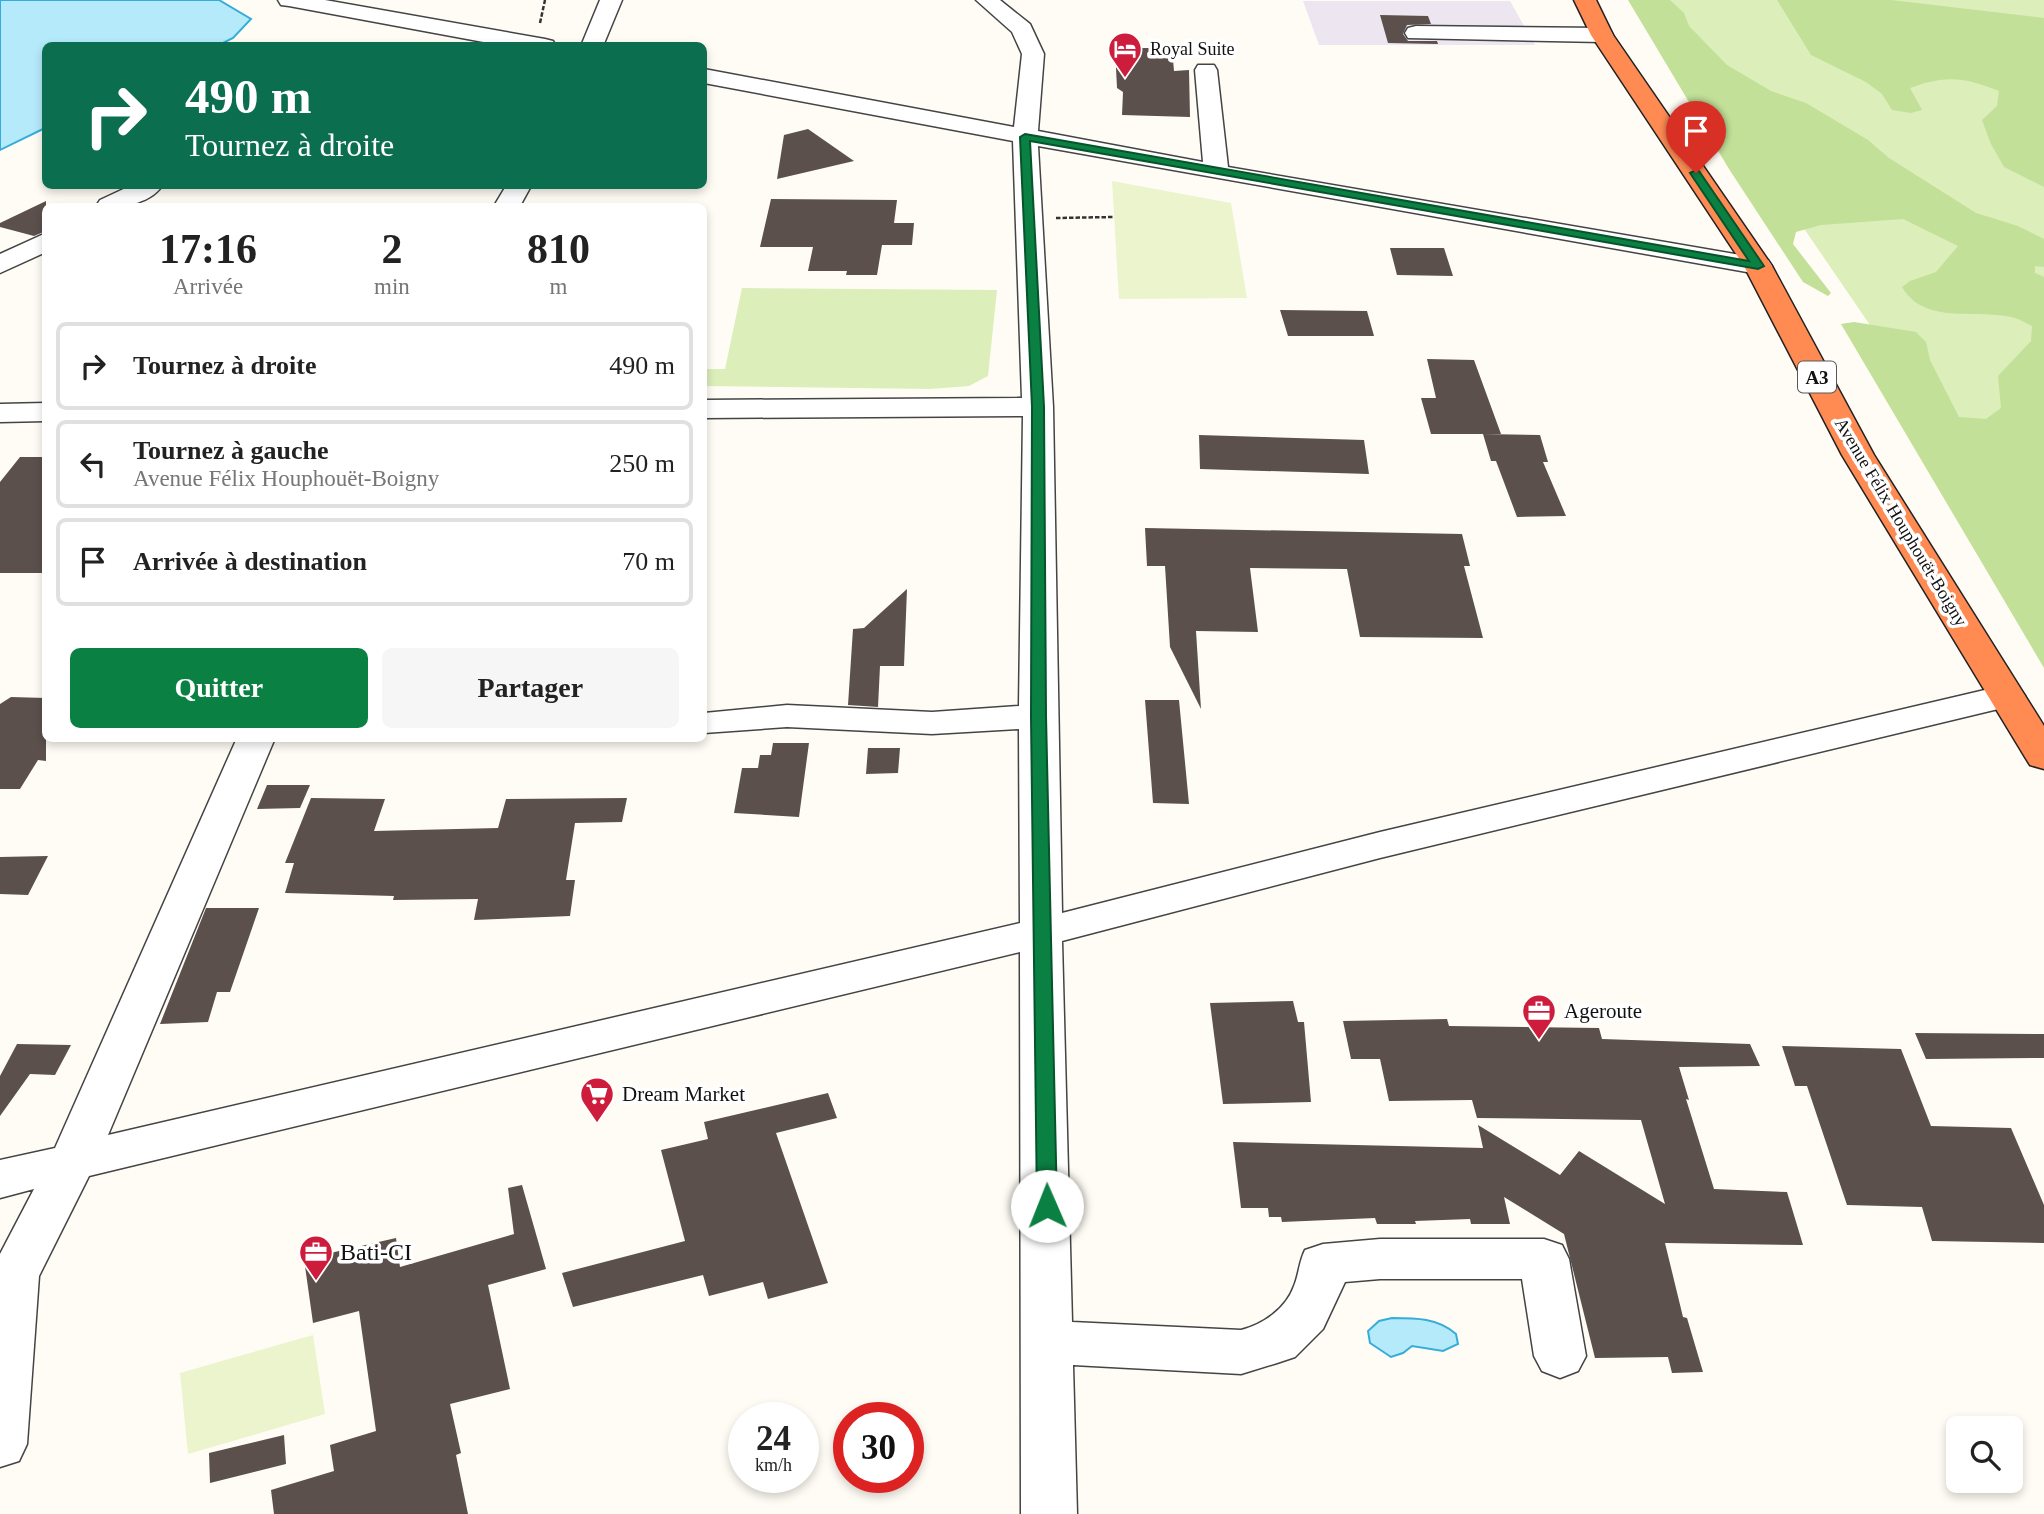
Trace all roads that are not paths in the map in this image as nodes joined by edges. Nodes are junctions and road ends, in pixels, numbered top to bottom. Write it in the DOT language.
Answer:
graph roads {
  1 [pos="289,0"];
  2 [pos="611,0"];
  3 [pos="987,0"];
  4 [pos="1585,0"];
  5 [pos="458,30"];
  6 [pos="1416,33"];
  7 [pos="1602,35"];
  8 [pos="431,42"];
  9 [pos="523,42"];
  10 [pos="594,42"];
  11 [pos="1206,70"];
  12 [pos="707,77"];
  13 [pos="1025,137"];
  14 [pos="1216,172"];
  15 [pos="143,189"];
  16 [pos="115,203"];
  17 [pos="42,243"];
  18 [pos="0,265"];
  19 [pos="1758,266"];
  20 [pos="1038,407"];
  21 [pos="707,409"];
  22 [pos="42,412"];
  23 [pos="0,413"];
  24 [pos="2006,696"];
  25 [pos="1038,716"];
  26 [pos="708,723"];
  27 [pos="254,742"];
  28 [pos="2044,757"];
  29 [pos="1043,932"];
  30 [pos="73,1161"];
  31 [pos="0,1179"];
  32 [pos="1049,1342"];
  33 [pos="1560,1356"];
  34 [pos="0,1444"];
  35 [pos="1049,1514"];
  1 -- 5 [label="street"];
  2 -- 10 [label="street"];
  3 -- 13 [label="street"];
  4 -- 7 [label="highway, Avenue Félix Houphouët-Boigny / A3"];
  5 -- 8 [label="street"];
  5 -- 9 [label="street"];
  6 -- 7 [label="street"];
  7 -- 19 [label="highway, Avenue Félix Houphouët-Boigny / A3"];
  11 -- 14 [label="street"];
  12 -- 13 [label="street"];
  13 -- 14 [label="street"];
  13 -- 20 [label="street"];
  14 -- 19 [label="street"];
  15 -- 16 [label="street"];
  17 -- 18 [label="street"];
  19 -- 24 [label="highway, Avenue Félix Houphouët-Boigny / A3"];
  20 -- 21 [label="street"];
  20 -- 25 [label="street"];
  22 -- 23 [label="street"];
  24 -- 28 [label="highway, Avenue Félix Houphouët-Boigny / A3"];
  24 -- 29 [label="street"];
  25 -- 26 [label="street"];
  25 -- 29 [label="street"];
  27 -- 30 [label="street"];
  29 -- 30 [label="street"];
  29 -- 32 [label="street"];
  30 -- 31 [label="street"];
  30 -- 34 [label="street"];
  32 -- 33 [label="street"];
  32 -- 35 [label="street"];
}
